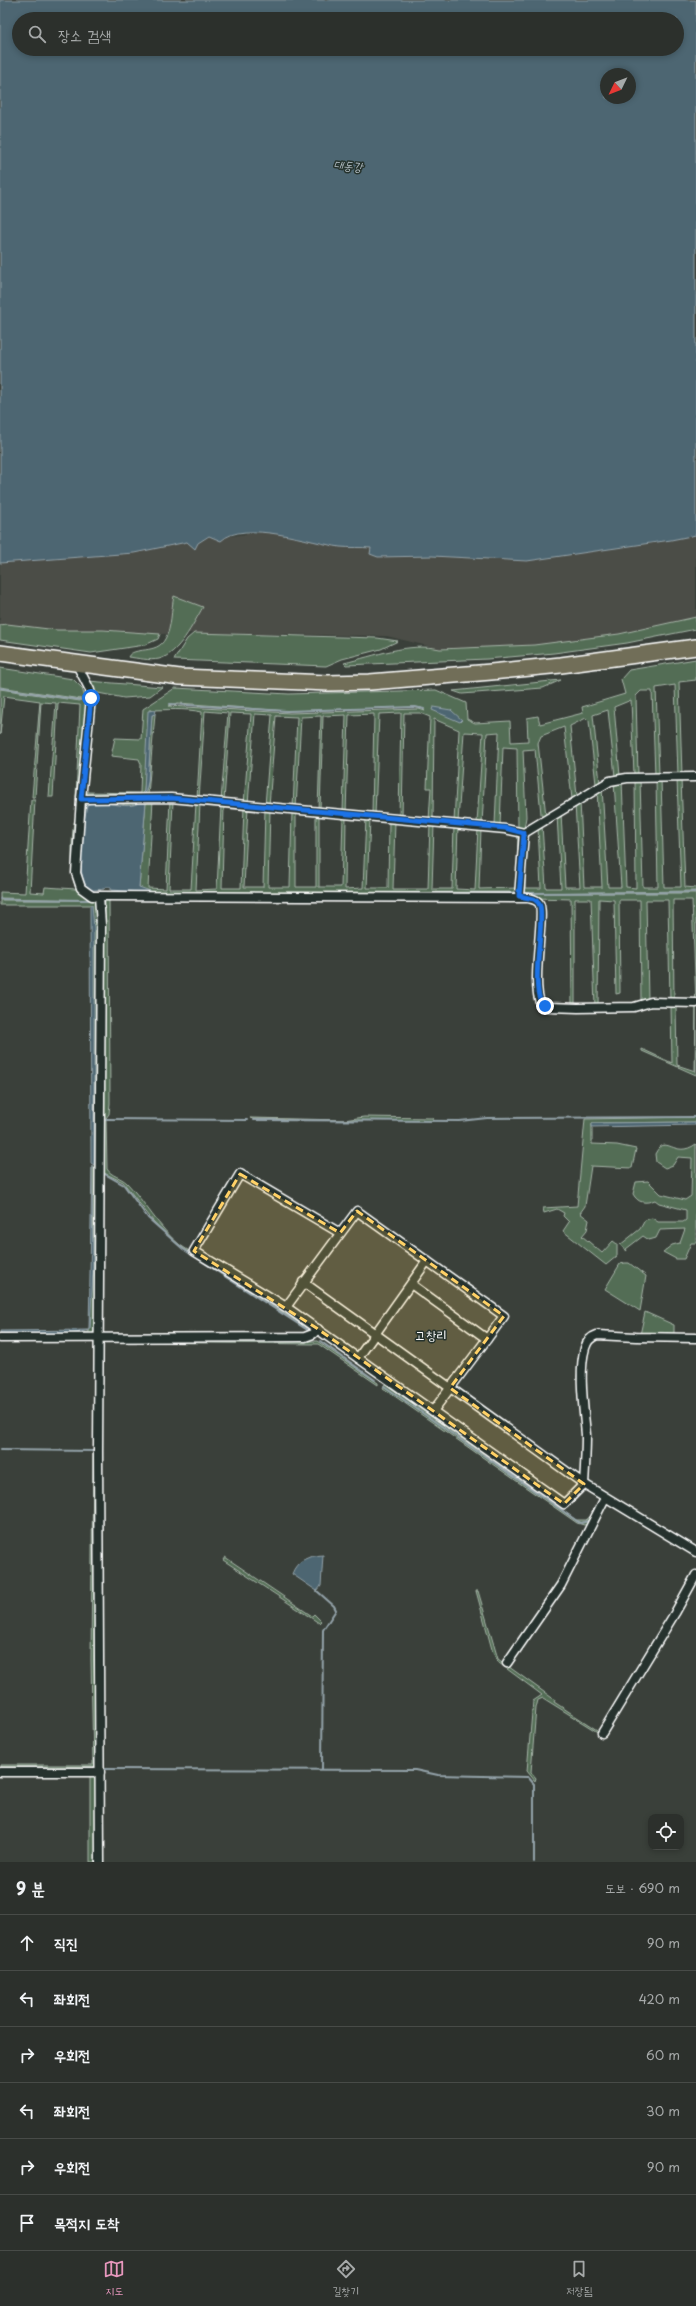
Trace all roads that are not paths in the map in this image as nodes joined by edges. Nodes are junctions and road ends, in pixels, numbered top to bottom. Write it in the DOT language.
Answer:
graph roads {
  1 [pos="696,647"];
  2 [pos="0,653"];
  3 [pos="77,665"];
  4 [pos="696,777"];
  5 [pos="81,799"];
  6 [pos="524,833"];
  7 [pos="99,896"];
  8 [pos="519,896"];
  9 [pos="696,1003"];
  10 [pos="340,1233"];
  11 [pos="427,1261"];
  12 [pos="303,1282"];
  13 [pos="411,1284"];
  14 [pos="286,1307"];
  15 [pos="318,1329"];
  16 [pos="376,1333"];
  17 [pos="0,1338"];
  18 [pos="99,1338"];
  19 [pos="487,1338"];
  20 [pos="696,1338"];
  21 [pos="358,1358"];
  22 [pos="450,1388"];
  23 [pos="434,1411"];
  24 [pos="584,1484"];
  25 [pos="605,1498"];
  26 [pos="696,1552"];
  27 [pos="696,1575"];
  28 [pos="507,1663"];
  29 [pos="602,1733"];
  30 [pos="0,1772"];
  31 [pos="100,1772"];
  32 [pos="100,1862"];
  1 -- 3 [label="highway"];
  2 -- 3 [label="highway"];
  3 -- 5 [label="street"];
  4 -- 6 [label="street"];
  5 -- 6 [label="street"];
  5 -- 7 [label="street"];
  6 -- 8 [label="street"];
  7 -- 8 [label="street"];
  7 -- 18 [label="street"];
  8 -- 9 [label="street"];
  10 -- 11 [label="street"];
  10 -- 12 [label="street"];
  10 -- 14 [label="street"];
  11 -- 13 [label="street"];
  11 -- 19 [label="street"];
  12 -- 14 [label="street"];
  12 -- 16 [label="street"];
  13 -- 16 [label="street"];
  13 -- 19 [label="street"];
  14 -- 15 [label="street"];
  15 -- 18 [label="street"];
  15 -- 21 [label="street"];
  16 -- 21 [label="street"];
  16 -- 22 [label="street"];
  17 -- 18 [label="street"];
  18 -- 31 [label="street"];
  19 -- 22 [label="street"];
  20 -- 24 [label="street"];
  21 -- 23 [label="street"];
  22 -- 23 [label="street"];
  22 -- 24 [label="street"];
  23 -- 24 [label="street"];
  24 -- 25 [label="street"];
  25 -- 26 [label="street"];
  25 -- 28 [label="street"];
  27 -- 29 [label="street"];
  30 -- 31 [label="street"];
  31 -- 32 [label="street"];
}
